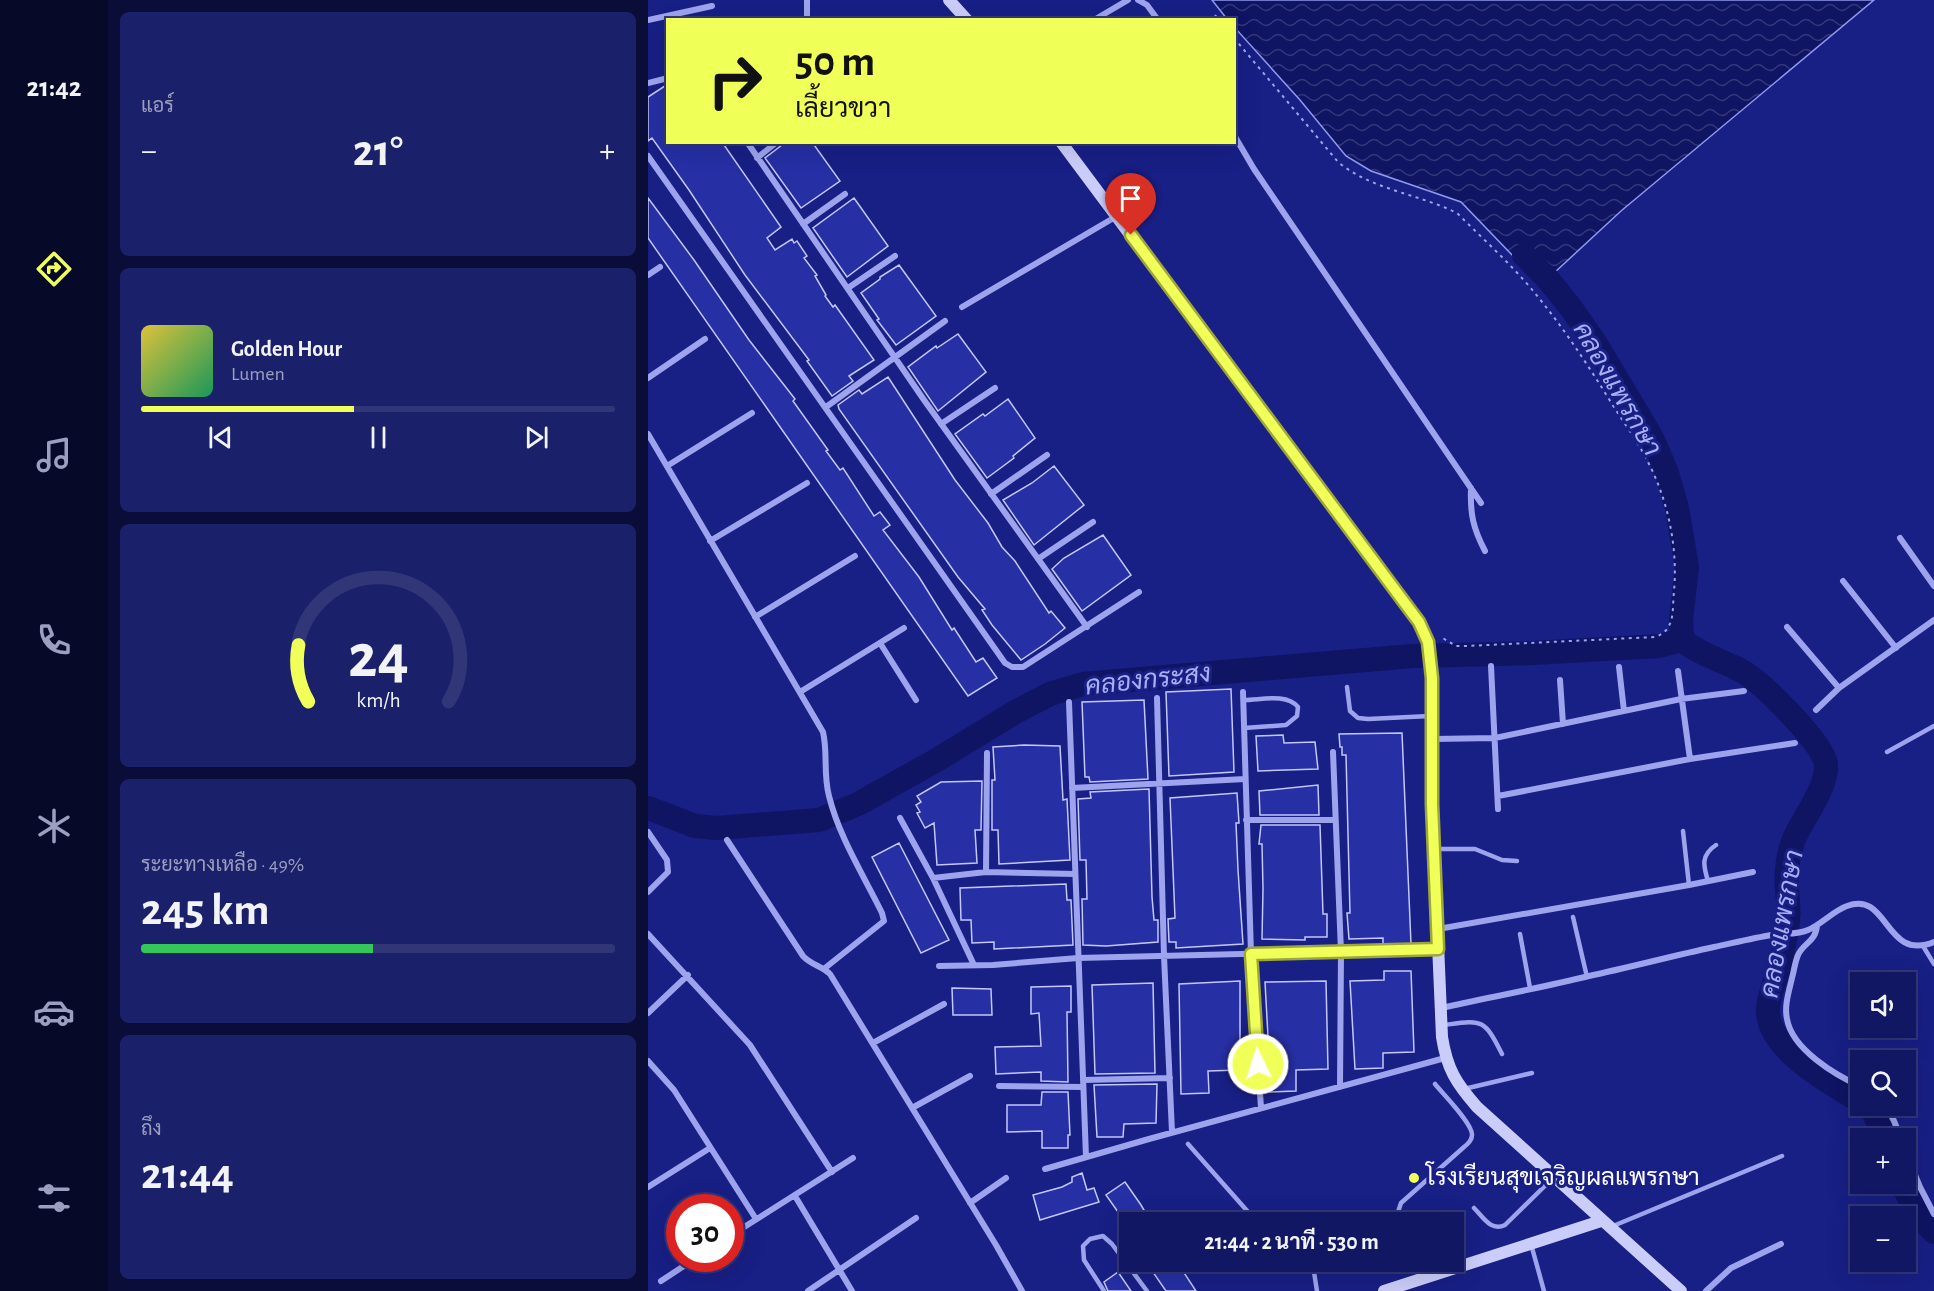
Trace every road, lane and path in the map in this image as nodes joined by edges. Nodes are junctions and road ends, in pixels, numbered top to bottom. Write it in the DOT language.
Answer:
graph roads {
  1 [pos="807,0"];
  2 [pos="949,0"];
  3 [pos="1128,0"];
  4 [pos="1138,0"];
  5 [pos="712,6"];
  6 [pos="1215,15"];
  7 [pos="807,18"];
  8 [pos="965,18"];
  9 [pos="1097,18"];
  10 [pos="1157,18"];
  11 [pos="1217,18"];
  12 [pos="648,20"];
  13 [pos="1236,40"];
  14 [pos="666,78"];
  15 [pos="648,83"];
  16 [pos="1236,138"];
  17 [pos="748,144"];
  18 [pos="774,144"];
  19 [pos="1063,144"];
  20 [pos="648,156"];
  21 [pos="757,158"];
  22 [pos="844,194"];
  23 [pos="1117,216"];
  24 [pos="803,224"];
  25 [pos="895,256"];
  26 [pos="660,267"];
  27 [pos="648,275"];
  28 [pos="848,288"];
  29 [pos="962,307"];
  30 [pos="945,321"];
  31 [pos="705,339"];
  32 [pos="896,358"];
  33 [pos="648,378"];
  34 [pos="995,388"];
  35 [pos="826,407"];
  36 [pos="752,413"];
  37 [pos="941,424"];
  38 [pos="648,434"];
  39 [pos="1047,455"];
  40 [pos="667,466"];
  41 [pos="807,483"];
  42 [pos="1471,488"];
  43 [pos="991,494"];
  44 [pos="1481,503"];
  45 [pos="1093,522"];
  46 [pos="1900,538"];
  47 [pos="710,541"];
  48 [pos="1485,551"];
  49 [pos="855,556"];
  50 [pos="1038,559"];
  51 [pos="1843,581"];
  52 [pos="1934,586"];
  53 [pos="1139,592"];
  54 [pos="755,617"];
  55 [pos="1934,620"];
  56 [pos="1087,627"];
  57 [pos="1787,627"];
  58 [pos="904,628"];
  59 [pos="1433,638"];
  60 [pos="880,643"];
  61 [pos="1896,648"];
  62 [pos="1491,666"];
  63 [pos="1619,667"];
  64 [pos="1678,671"];
  65 [pos="1560,680"];
  66 [pos="1347,687"];
  67 [pos="1839,688"];
  68 [pos="1743,691"];
  69 [pos="800,692"];
  70 [pos="1244,692"];
  71 [pos="1158,698"];
  72 [pos="1681,699"];
  73 [pos="916,700"];
  74 [pos="1244,700"];
  75 [pos="1069,702"];
  76 [pos="1816,710"];
  77 [pos="1624,711"];
  78 [pos="1433,716"];
  79 [pos="1563,724"];
  80 [pos="1934,726"];
  81 [pos="1244,728"];
  82 [pos="1494,738"];
  83 [pos="1433,739"];
  84 [pos="1795,743"];
  85 [pos="1333,752"];
  86 [pos="1887,752"];
  87 [pos="987,753"];
  88 [pos="1690,759"];
  89 [pos="1245,779"];
  90 [pos="1160,783"];
  91 [pos="1072,788"];
  92 [pos="1498,796"];
  93 [pos="1498,809"];
  94 [pos="900,818"];
  95 [pos="1246,820"];
  96 [pos="1335,820"];
  97 [pos="1683,831"];
  98 [pos="648,832"];
  99 [pos="727,840"];
  100 [pos="1716,845"];
  101 [pos="1434,849"];
  102 [pos="1517,861"];
  103 [pos="986,872"];
  104 [pos="1753,872"];
  105 [pos="1075,874"];
  106 [pos="933,878"];
  107 [pos="1708,881"];
  108 [pos="1689,885"];
  109 [pos="648,892"];
  110 [pos="1573,917"];
  111 [pos="1817,925"];
  112 [pos="1437,929"];
  113 [pos="648,934"];
  114 [pos="1520,934"];
  115 [pos="1934,942"];
  116 [pos="1923,946"];
  117 [pos="1438,949"];
  118 [pos="1341,952"];
  119 [pos="1251,954"];
  120 [pos="1164,956"];
  121 [pos="1078,958"];
  122 [pos="1934,964"];
  123 [pos="974,965"];
  124 [pos="939,966"];
  125 [pos="825,969"];
  126 [pos="688,975"];
  127 [pos="1587,977"];
  128 [pos="1530,988"];
  129 [pos="944,1004"];
  130 [pos="1441,1008"];
  131 [pos="648,1013"];
  132 [pos="1442,1026"];
  133 [pos="873,1043"];
  134 [pos="1502,1054"];
  135 [pos="1445,1058"];
  136 [pos="648,1061"];
  137 [pos="1532,1073"];
  138 [pos="970,1076"];
  139 [pos="1170,1078"];
  140 [pos="1850,1081"];
  141 [pos="1083,1083"];
  142 [pos="1435,1084"];
  143 [pos="999,1086"];
  144 [pos="1340,1087"];
  145 [pos="1462,1089"];
  146 [pos="912,1108"];
  147 [pos="1261,1108"];
  148 [pos="1172,1132"];
  149 [pos="1188,1144"];
  150 [pos="710,1148"];
  151 [pos="1782,1156"];
  152 [pos="1086,1157"];
  153 [pos="853,1158"];
  154 [pos="1045,1169"];
  155 [pos="832,1172"];
  156 [pos="1916,1177"];
  157 [pos="1006,1178"];
  158 [pos="1554,1178"];
  159 [pos="648,1187"];
  160 [pos="795,1196"];
  161 [pos="970,1203"];
  162 [pos="1474,1208"];
  163 [pos="1248,1212"];
  164 [pos="1398,1212"];
  165 [pos="1934,1214"];
  166 [pos="916,1218"];
  167 [pos="756,1219"];
  168 [pos="1606,1224"];
  169 [pos="744,1227"];
  170 [pos="1531,1244"];
  171 [pos="1781,1244"];
  172 [pos="840,1271"];
  173 [pos="675,1272"];
  174 [pos="1314,1272"];
  175 [pos="1425,1272"];
  176 [pos="1428,1277"];
  177 [pos="661,1281"];
  178 [pos="808,1291"];
  179 [pos="852,1291"];
  180 [pos="1022,1291"];
  181 [pos="1104,1291"];
  182 [pos="1147,1291"];
  183 [pos="1317,1291"];
  184 [pos="1384,1291"];
  185 [pos="1544,1291"];
  186 [pos="1681,1291"];
  187 [pos="1706,1291"];
  1 -- 7 [label="street"];
  2 -- 8 [label="street"];
  3 -- 9 [label="street"];
  4 -- 10 [label="street"];
  5 -- 12 [label="street"];
  6 -- 11 [label="path"];
  13 -- 59 [label="path"];
  14 -- 15 [label="street"];
  16 -- 42 [label="street"];
  17 -- 21 [label="street"];
  18 -- 21 [label="street"];
  19 -- 23 [label="street"];
  20 -- 35 [label="street"];
  21 -- 24 [label="street"];
  22 -- 24 [label="street"];
  23 -- 29 [label="street"];
  23 -- 59 [label="street"];
  24 -- 28 [label="street"];
  25 -- 28 [label="street"];
  26 -- 27 [label="street"];
  28 -- 32 [label="street"];
  30 -- 32 [label="street"];
  31 -- 33 [label="street"];
  32 -- 35 [label="street"];
  32 -- 37 [label="street"];
  34 -- 37 [label="street"];
  35 -- 56 [label="street"];
  36 -- 40 [label="street"];
  37 -- 43 [label="street"];
  38 -- 40 [label="street"];
  39 -- 43 [label="street"];
  40 -- 47 [label="street"];
  41 -- 47 [label="street"];
  42 -- 44 [label="street"];
  42 -- 48 [label="street"];
  43 -- 50 [label="street"];
  45 -- 50 [label="street"];
  46 -- 52 [label="street"];
  47 -- 54 [label="street"];
  49 -- 54 [label="street"];
  50 -- 56 [label="street"];
  51 -- 61 [label="street"];
  53 -- 56 [label="street"];
  54 -- 69 [label="street"];
  55 -- 61 [label="street"];
  57 -- 67 [label="street"];
  58 -- 60 [label="street"];
  59 -- 78 [label="street"];
  60 -- 69 [label="street"];
  60 -- 73 [label="street"];
  61 -- 67 [label="street"];
  62 -- 82 [label="street"];
  63 -- 77 [label="street"];
  64 -- 72 [label="street"];
  65 -- 79 [label="street"];
  66 -- 78 [label="lane"];
  67 -- 76 [label="street"];
  68 -- 72 [label="street"];
  69 -- 125 [label="street"];
  70 -- 74 [label="street"];
  71 -- 90 [label="street"];
  72 -- 77 [label="street"];
  72 -- 88 [label="street"];
  74 -- 81 [label="street"];
  74 -- 81 [label="lane"];
  75 -- 91 [label="street"];
  77 -- 79 [label="street"];
  78 -- 83 [label="street"];
  79 -- 82 [label="street"];
  80 -- 86 [label="lane"];
  81 -- 89 [label="street"];
  82 -- 83 [label="street"];
  82 -- 92 [label="street"];
  83 -- 101 [label="street"];
  84 -- 88 [label="street"];
  85 -- 96 [label="street"];
  87 -- 103 [label="street"];
  88 -- 92 [label="street"];
  89 -- 90 [label="street"];
  89 -- 95 [label="street"];
  90 -- 91 [label="street"];
  90 -- 120 [label="street"];
  91 -- 105 [label="street"];
  92 -- 93 [label="street"];
  94 -- 106 [label="street"];
  95 -- 96 [label="street"];
  95 -- 119 [label="street"];
  96 -- 118 [label="street"];
  97 -- 108 [label="lane"];
  98 -- 109 [label="street"];
  99 -- 125 [label="street"];
  100 -- 107 [label="lane"];
  101 -- 102 [label="lane"];
  101 -- 112 [label="street"];
  103 -- 105 [label="street"];
  103 -- 106 [label="street"];
  104 -- 107 [label="street"];
  105 -- 121 [label="street"];
  106 -- 123 [label="street"];
  107 -- 108 [label="street"];
  108 -- 112 [label="street"];
  110 -- 127 [label="lane"];
  111 -- 116 [label="street"];
  111 -- 127 [label="street"];
  111 -- 140 [label="street"];
  112 -- 117 [label="street"];
  113 -- 126 [label="street"];
  114 -- 128 [label="lane"];
  115 -- 116 [label="street"];
  116 -- 122 [label="lane"];
  117 -- 118 [label="street"];
  117 -- 130 [label="street"];
  118 -- 119 [label="street"];
  118 -- 144 [label="street"];
  119 -- 120 [label="street"];
  119 -- 147 [label="street"];
  120 -- 121 [label="street"];
  120 -- 139 [label="street"];
  121 -- 123 [label="street"];
  121 -- 141 [label="street"];
  123 -- 124 [label="street"];
  125 -- 133 [label="street"];
  126 -- 131 [label="street"];
  126 -- 155 [label="street"];
  127 -- 128 [label="street"];
  128 -- 130 [label="street"];
  129 -- 133 [label="street"];
  130 -- 132 [label="street"];
  132 -- 134 [label="lane"];
  132 -- 135 [label="street"];
  133 -- 146 [label="street"];
  135 -- 144 [label="street"];
  135 -- 145 [label="street"];
  136 -- 150 [label="street"];
  137 -- 145 [label="lane"];
  138 -- 146 [label="street"];
  139 -- 141 [label="street"];
  139 -- 148 [label="street"];
  141 -- 143 [label="street"];
  141 -- 152 [label="street"];
  142 -- 164 [label="lane"];
  144 -- 147 [label="street"];
  145 -- 158 [label="street"];
  146 -- 161 [label="street"];
  147 -- 148 [label="street"];
  148 -- 152 [label="street"];
  149 -- 163 [label="lane"];
  150 -- 159 [label="street"];
  150 -- 167 [label="street"];
  151 -- 168 [label="lane"];
  152 -- 154 [label="street"];
  153 -- 155 [label="street"];
  155 -- 160 [label="street"];
  156 -- 165 [label="street"];
  157 -- 161 [label="street"];
  158 -- 162 [label="lane"];
  158 -- 168 [label="street"];
  160 -- 167 [label="street"];
  160 -- 172 [label="street"];
  161 -- 180 [label="street"];
  166 -- 172 [label="street"];
  167 -- 169 [label="street"];
  168 -- 170 [label="street"];
  168 -- 186 [label="street"];
  170 -- 176 [label="street"];
  170 -- 185 [label="lane"];
  171 -- 187 [label="street"];
  172 -- 178 [label="street"];
  172 -- 179 [label="street"];
  173 -- 177 [label="street"];
  174 -- 183 [label="lane"];
  175 -- 176 [label="lane"];
  176 -- 184 [label="street"];
  181 -- 182 [label="lane"];
}
